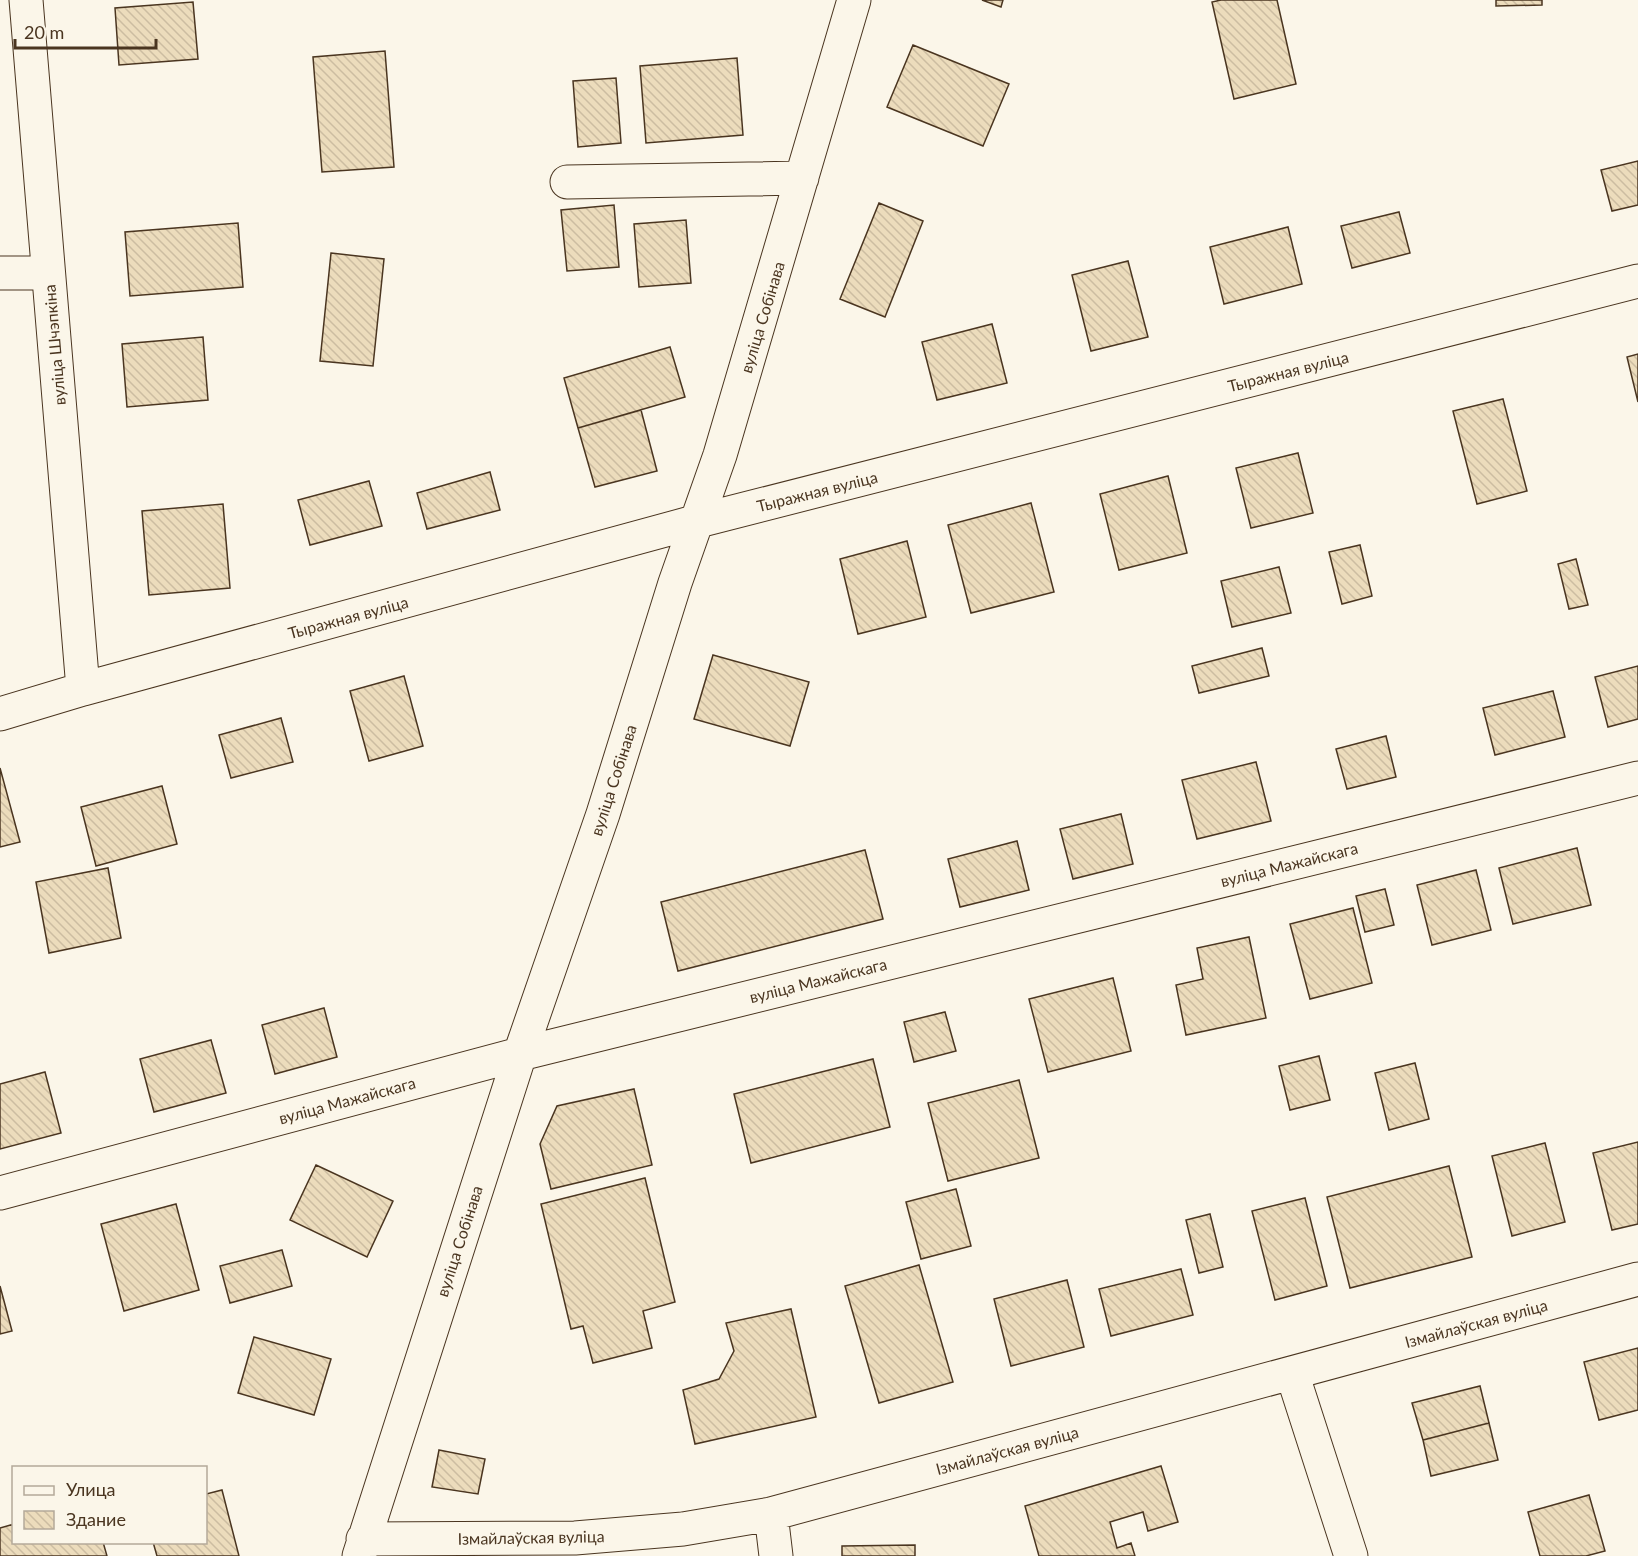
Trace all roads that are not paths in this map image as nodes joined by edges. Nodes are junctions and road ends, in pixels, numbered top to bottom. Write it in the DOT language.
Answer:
graph roads {
  1 [pos="26,0"];
  2 [pos="854,0"];
  3 [pos="802,178"];
  4 [pos="567,182"];
  5 [pos="0,273"];
  6 [pos="48,273"];
  7 [pos="1638,281"];
  8 [pos="698,521"];
  9 [pos="83,689"];
  10 [pos="0,714"];
  11 [pos="1638,778"];
  12 [pos="520,1054"];
  13 [pos="0,1194"];
  14 [pos="1638,1279"];
  15 [pos="1292,1373"];
  16 [pos="771,1514"];
  17 [pos="361,1547"];
  18 [pos="776,1556"];
  19 [pos="1351,1556"];
  1 -- 6 [label="street, вуліца Шчэпкіна"];
  2 -- 3 [label="street, вуліца Собінава"];
  3 -- 4 [label="street"];
  3 -- 8 [label="street, вуліца Собінава"];
  5 -- 6 [label="street"];
  6 -- 9 [label="street, вуліца Шчэпкіна"];
  7 -- 8 [label="street, Тыражная вуліца"];
  8 -- 9 [label="street, Тыражная вуліца"];
  8 -- 12 [label="street, вуліца Собінава"];
  9 -- 10 [label="street, Тыражная вуліца"];
  11 -- 12 [label="street, вуліца Мажайскага"];
  12 -- 13 [label="street, вуліца Мажайскага"];
  12 -- 17 [label="street, вуліца Собінава"];
  14 -- 15 [label="street, Ізмайлаўская вуліца"];
  15 -- 16 [label="street, Ізмайлаўская вуліца"];
  15 -- 19 [label="street"];
  16 -- 17 [label="street, Ізмайлаўская вуліца"];
  16 -- 18 [label="street"];
}
